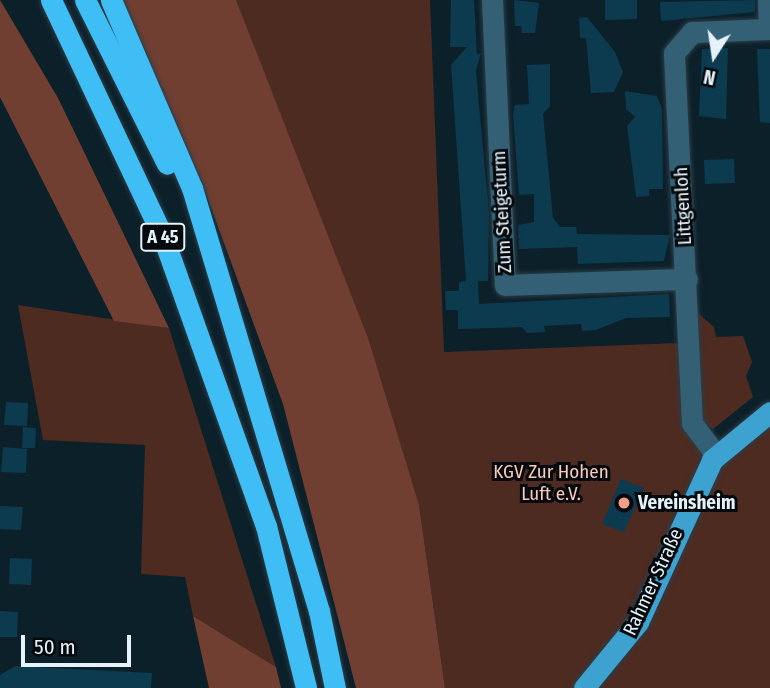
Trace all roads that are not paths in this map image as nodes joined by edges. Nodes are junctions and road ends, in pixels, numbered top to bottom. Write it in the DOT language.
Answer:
graph roads {
  1 [pos="37,0"];
  2 [pos="51,0"];
  3 [pos="85,0"];
  4 [pos="111,0"];
  5 [pos="492,0"];
  6 [pos="768,0"];
  7 [pos="769,29"];
  8 [pos="75,47"];
  9 [pos="211,254"];
  10 [pos="687,278"];
  11 [pos="770,412"];
  12 [pos="716,455"];
  13 [pos="306,688"];
  14 [pos="335,688"];
  15 [pos="584,688"];
  1 -- 8 [label="highway"];
  2 -- 8 [label="highway, A 45"];
  3 -- 9 [label="highway, A 45"];
  4 -- 9 [label="highway"];
  5 -- 10 [label="street, Zum Steigeturm"];
  6 -- 7 [label="street"];
  7 -- 10 [label="street, Littgenloh"];
  8 -- 13 [label="highway, A 45"];
  9 -- 14 [label="highway, A 45"];
  10 -- 12 [label="street, Littgenloh"];
  11 -- 12 [label="main road, Rahmer Straße"];
  12 -- 15 [label="main road, Rahmer Straße"];
}
